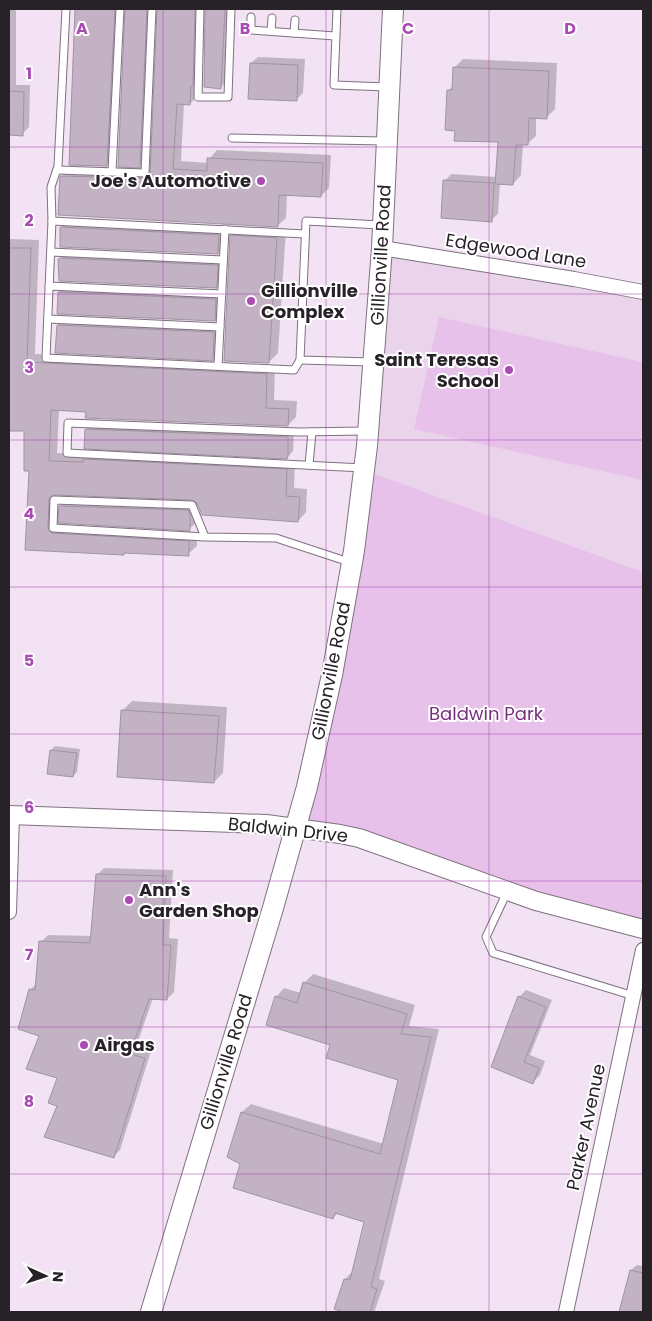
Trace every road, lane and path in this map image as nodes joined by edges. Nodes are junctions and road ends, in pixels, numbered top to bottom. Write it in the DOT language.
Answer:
graph roads {
  1 [pos="66,9"];
  2 [pos="120,9"];
  3 [pos="152,9"];
  4 [pos="200,9"];
  5 [pos="231,9"];
  6 [pos="337,9"];
  7 [pos="393,9"];
  8 [pos="252,17"];
  9 [pos="272,18"];
  10 [pos="295,20"];
  11 [pos="271,31"];
  12 [pos="294,33"];
  13 [pos="335,36"];
  14 [pos="390,88"];
  15 [pos="232,138"];
  16 [pos="387,141"];
  17 [pos="58,170"];
  18 [pos="112,172"];
  19 [pos="52,220"];
  20 [pos="383,225"];
  21 [pos="225,229"];
  22 [pos="305,234"];
  23 [pos="382,248"];
  24 [pos="50,252"];
  25 [pos="223,260"];
  26 [pos="49,286"];
  27 [pos="643,292"];
  28 [pos="222,294"];
  29 [pos="48,319"];
  30 [pos="220,327"];
  31 [pos="300,360"];
  32 [pos="374,362"];
  33 [pos="218,366"];
  34 [pos="368,431"];
  35 [pos="312,432"];
  36 [pos="309,465"];
  37 [pos="365,468"];
  38 [pos="205,536"];
  39 [pos="352,563"];
  40 [pos="11,815"];
  41 [pos="296,827"];
  42 [pos="507,892"];
  43 [pos="9,912"];
  44 [pos="643,929"];
  45 [pos="643,950"];
  46 [pos="634,996"];
  47 [pos="151,1312"];
  48 [pos="566,1312"];
  1 -- 17 [label="lane"];
  2 -- 18 [label="lane"];
  3 -- 18 [label="lane"];
  4 -- 5 [label="lane"];
  6 -- 13 [label="lane"];
  7 -- 14 [label="main road, Gillionville Road"];
  8 -- 11 [label="lane"];
  9 -- 11 [label="lane"];
  10 -- 12 [label="lane"];
  11 -- 12 [label="lane"];
  12 -- 13 [label="lane"];
  13 -- 14 [label="lane"];
  14 -- 16 [label="main road, Gillionville Road"];
  15 -- 16 [label="lane"];
  16 -- 20 [label="main road, Gillionville Road"];
  17 -- 18 [label="lane"];
  17 -- 19 [label="lane"];
  19 -- 21 [label="lane"];
  19 -- 24 [label="lane"];
  20 -- 22 [label="lane"];
  20 -- 23 [label="main road, Gillionville Road"];
  21 -- 22 [label="lane"];
  21 -- 25 [label="lane"];
  22 -- 31 [label="lane"];
  23 -- 27 [label="street, Edgewood Lane"];
  23 -- 32 [label="main road, Gillionville Road"];
  24 -- 25 [label="lane"];
  24 -- 26 [label="lane"];
  25 -- 28 [label="lane"];
  26 -- 28 [label="lane"];
  26 -- 29 [label="lane"];
  28 -- 30 [label="lane"];
  29 -- 30 [label="lane"];
  29 -- 33 [label="lane"];
  30 -- 33 [label="lane"];
  31 -- 32 [label="lane"];
  31 -- 33 [label="lane"];
  32 -- 34 [label="main road, Gillionville Road"];
  34 -- 35 [label="lane"];
  34 -- 37 [label="main road, Gillionville Road"];
  35 -- 36 [label="lane"];
  35 -- 36 [label="lane"];
  36 -- 37 [label="lane"];
  37 -- 39 [label="main road, Gillionville Road"];
  38 -- 38 [label="lane"];
  38 -- 39 [label="lane"];
  39 -- 41 [label="main road, Gillionville Road"];
  40 -- 41 [label="street, Baldwin Drive"];
  40 -- 43 [label="street"];
  41 -- 42 [label="street, Baldwin Drive"];
  41 -- 47 [label="main road, Gillionville Road"];
  42 -- 44 [label="street, Baldwin Drive"];
  42 -- 46 [label="lane"];
  45 -- 46 [label="street, Parker Avenue"];
  46 -- 48 [label="street, Parker Avenue"];
}
